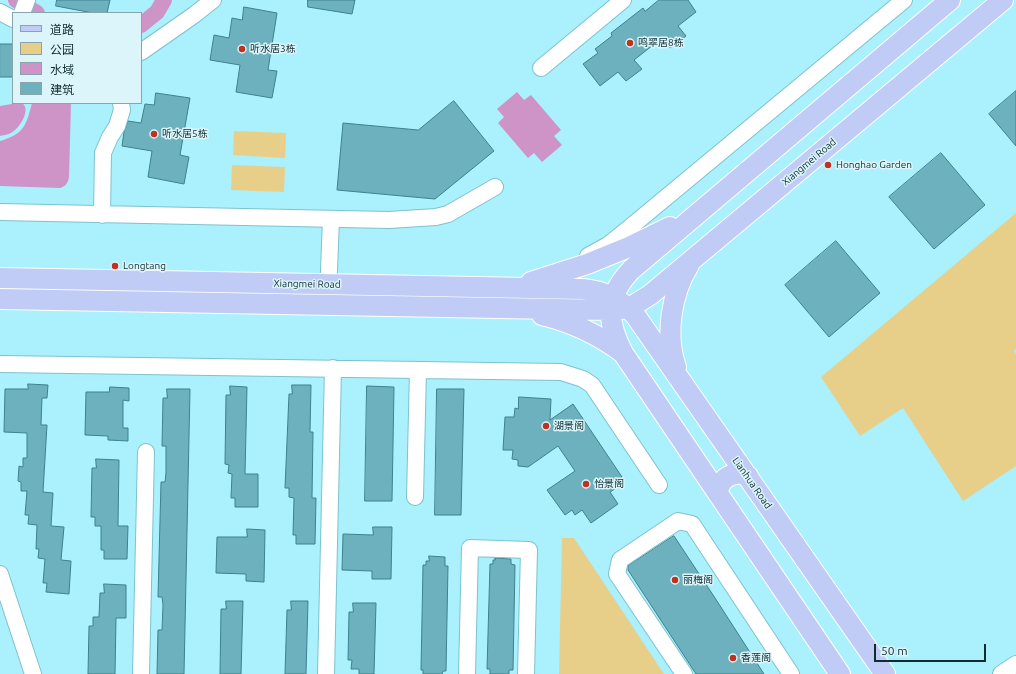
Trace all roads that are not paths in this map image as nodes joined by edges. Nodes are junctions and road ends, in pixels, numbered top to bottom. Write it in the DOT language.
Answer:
graph roads {
  1 [pos="27,0"];
  2 [pos="213,0"];
  3 [pos="623,0"];
  4 [pos="904,0"];
  5 [pos="950,0"];
  6 [pos="1003,0"];
  7 [pos="0,12"];
  8 [pos="22,12"];
  9 [pos="12,18"];
  10 [pos="142,51"];
  11 [pos="541,68"];
  12 [pos="121,104"];
  13 [pos="494,187"];
  14 [pos="703,209"];
  15 [pos="0,212"];
  16 [pos="102,215"];
  17 [pos="331,219"];
  18 [pos="693,259"];
  19 [pos="0,278"];
  20 [pos="329,284"];
  21 [pos="520,285"];
  22 [pos="498,288"];
  23 [pos="0,299"];
  24 [pos="328,305"];
  25 [pos="617,305"];
  26 [pos="521,309"];
  27 [pos="623,353"];
  28 [pos="0,364"];
  29 [pos="333,368"];
  30 [pos="418,370"];
  31 [pos="683,384"];
  32 [pos="146,452"];
  33 [pos="748,476"];
  34 [pos="660,485"];
  35 [pos="718,494"];
  36 [pos="415,497"];
  37 [pos="0,574"];
  38 [pos="1016,664"];
  39 [pos="833,669"];
  40 [pos="33,674"];
  41 [pos="141,674"];
  42 [pos="326,674"];
  43 [pos="467,674"];
  44 [pos="526,674"];
  45 [pos="684,674"];
  46 [pos="791,674"];
  47 [pos="885,674"];
  48 [pos="1001,674"];
  1 -- 8 [label="street"];
  2 -- 10 [label="street"];
  3 -- 11 [label="street"];
  4 -- 21 [label="street"];
  5 -- 14 [label="main road"];
  6 -- 18 [label="main road, Xiangmei Road"];
  7 -- 9 [label="street"];
  12 -- 16 [label="street"];
  13 -- 17 [label="street"];
  14 -- 21 [label="main road"];
  14 -- 25 [label="main road"];
  15 -- 16 [label="street"];
  16 -- 17 [label="street"];
  17 -- 20 [label="street"];
  18 -- 25 [label="main road, Xiangmei Road"];
  18 -- 31 [label="main road"];
  19 -- 20 [label="main road, Xiangmei Road"];
  20 -- 22 [label="main road, Xiangmei Road"];
  20 -- 24 [label="street"];
  21 -- 22 [label="main road"];
  22 -- 25 [label="main road, Xiangmei Road"];
  23 -- 24 [label="main road, Xiangmei Road"];
  24 -- 26 [label="main road, Xiangmei Road"];
  25 -- 26 [label="main road, Xiangmei Road"];
  25 -- 27 [label="main road"];
  25 -- 31 [label="main road, Lianhua Road"];
  26 -- 27 [label="main road"];
  27 -- 35 [label="main road"];
  28 -- 29 [label="street"];
  29 -- 30 [label="street"];
  29 -- 42 [label="street"];
  30 -- 34 [label="street"];
  30 -- 36 [label="street"];
  31 -- 33 [label="main road, Lianhua Road"];
  32 -- 41 [label="street"];
  33 -- 35 [label="main road"];
  33 -- 47 [label="main road, Lianhua Road"];
  35 -- 39 [label="main road"];
  37 -- 40 [label="street"];
  38 -- 48 [label="street"];
  43 -- 44 [label="street"];
  45 -- 46 [label="street"];
}
